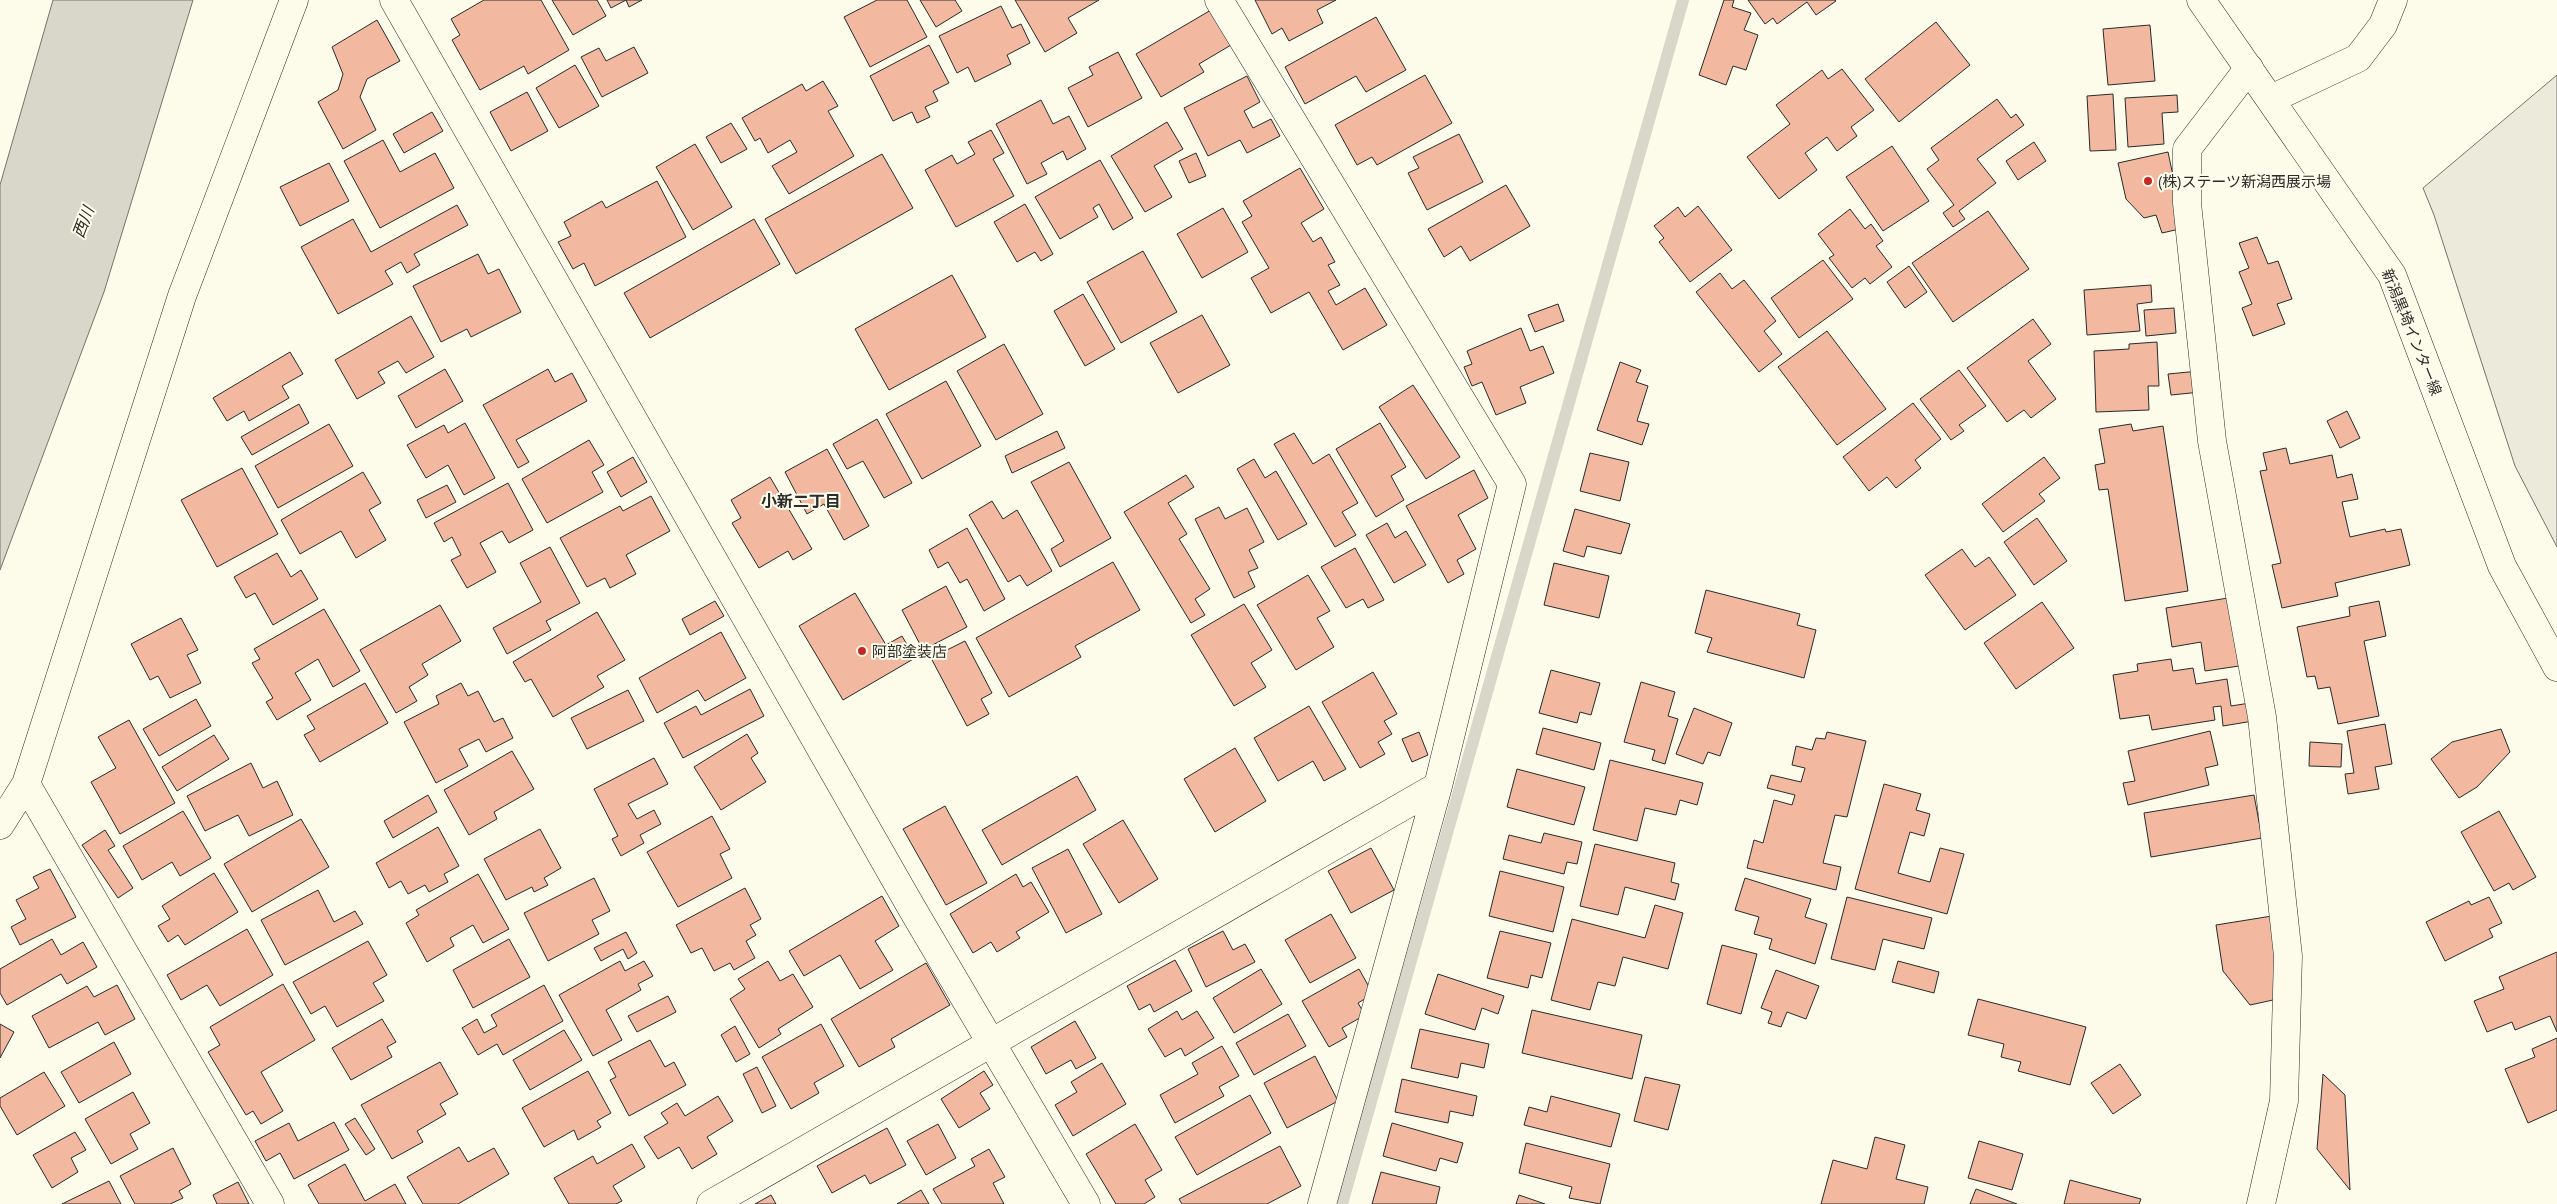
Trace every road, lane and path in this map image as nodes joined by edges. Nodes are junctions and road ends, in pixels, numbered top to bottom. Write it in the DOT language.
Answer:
graph roads {
  1 [pos="294,0"];
  2 [pos="394,0"];
  3 [pos="1219,0"];
  4 [pos="2202,0"];
  5 [pos="2393,0"];
  6 [pos="2249,68"];
  7 [pos="2271,99"];
  8 [pos="2557,667"];
  9 [pos="26,784"];
  10 [pos="1438,786"];
  11 [pos="0,825"];
  12 [pos="991,1043"];
  13 [pos="270,1204"];
  14 [pos="711,1204"];
  15 [pos="1086,1204"];
  16 [pos="1322,1204"];
  17 [pos="2261,1204"];
  1 -- 9 [label="street"];
  2 -- 12 [label="street"];
  3 -- 10 [label="street"];
  4 -- 6 [label="street, 新潟黒埼インター線"];
  5 -- 7 [label="street"];
  6 -- 7 [label="street, 新潟黒埼インター線"];
  6 -- 17 [label="street"];
  7 -- 8 [label="street, 新潟黒埼インター線"];
  9 -- 11 [label="street"];
  9 -- 13 [label="street"];
  10 -- 12 [label="street"];
  10 -- 16 [label="street"];
  12 -- 14 [label="street"];
  12 -- 15 [label="street"];
}
